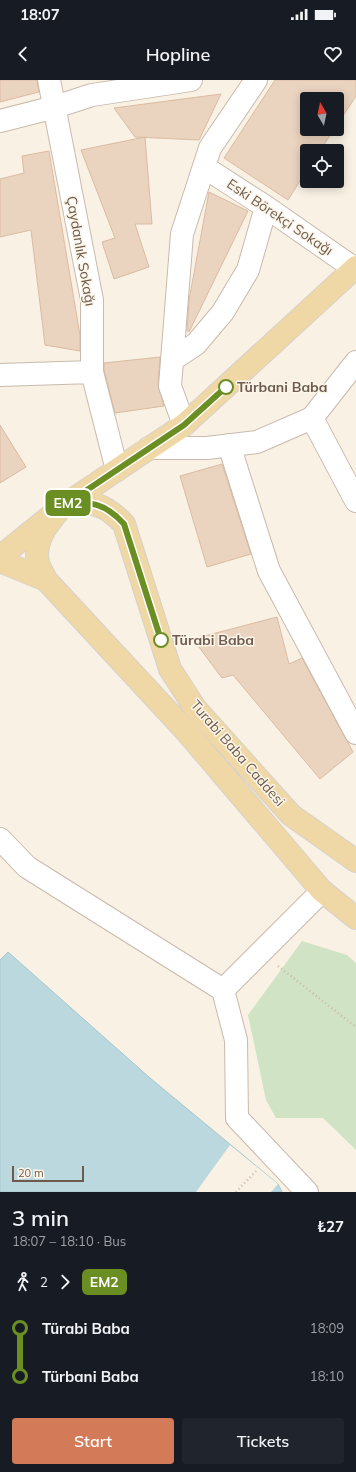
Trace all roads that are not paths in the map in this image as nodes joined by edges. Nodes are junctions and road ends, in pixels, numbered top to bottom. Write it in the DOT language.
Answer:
graph roads {
  1 [pos="49,80"];
  2 [pos="191,80"];
  3 [pos="256,80"];
  4 [pos="55,107"];
  5 [pos="0,121"];
  6 [pos="204,166"];
  7 [pos="266,207"];
  8 [pos="355,268"];
  9 [pos="172,360"];
  10 [pos="356,362"];
  11 [pos="92,372"];
  12 [pos="0,375"];
  13 [pos="312,418"];
  14 [pos="184,425"];
  15 [pos="229,445"];
  16 [pos="149,448"];
  17 [pos="117,470"];
  18 [pos="356,501"];
  19 [pos="63,506"];
  20 [pos="0,557"];
  21 [pos="0,561"];
  22 [pos="46,580"];
  23 [pos="356,733"];
  24 [pos="0,839"];
  25 [pos="356,860"];
  26 [pos="322,891"];
  27 [pos="356,918"];
  28 [pos="223,990"];
  29 [pos="308,1192"];
  1 -- 4 [label="street, Çaydanlık Sokağı"];
  2 -- 4 [label="street"];
  3 -- 6 [label="street"];
  4 -- 5 [label="street"];
  4 -- 11 [label="street, Çaydanlık Sokağı"];
  6 -- 7 [label="street, Eski Börekçi Sokağı"];
  6 -- 9 [label="street"];
  7 -- 8 [label="street, Eski Börekçi Sokağı"];
  7 -- 9 [label="street"];
  8 -- 14 [label="main road"];
  9 -- 14 [label="street"];
  10 -- 13 [label="street"];
  11 -- 12 [label="street"];
  11 -- 17 [label="street, Çaydanlık Sokağı"];
  13 -- 15 [label="street"];
  13 -- 18 [label="street"];
  14 -- 16 [label="main road"];
  15 -- 16 [label="street"];
  15 -- 23 [label="street"];
  16 -- 17 [label="main road"];
  17 -- 19 [label="main road"];
  19 -- 20 [label="main road"];
  19 -- 22 [label="main road"];
  19 -- 25 [label="main road, Turabi Baba Caddesi"];
  21 -- 22 [label="main road"];
  22 -- 26 [label="main road"];
  24 -- 28 [label="street"];
  26 -- 27 [label="main road"];
  26 -- 28 [label="street"];
  28 -- 29 [label="street"];
}
